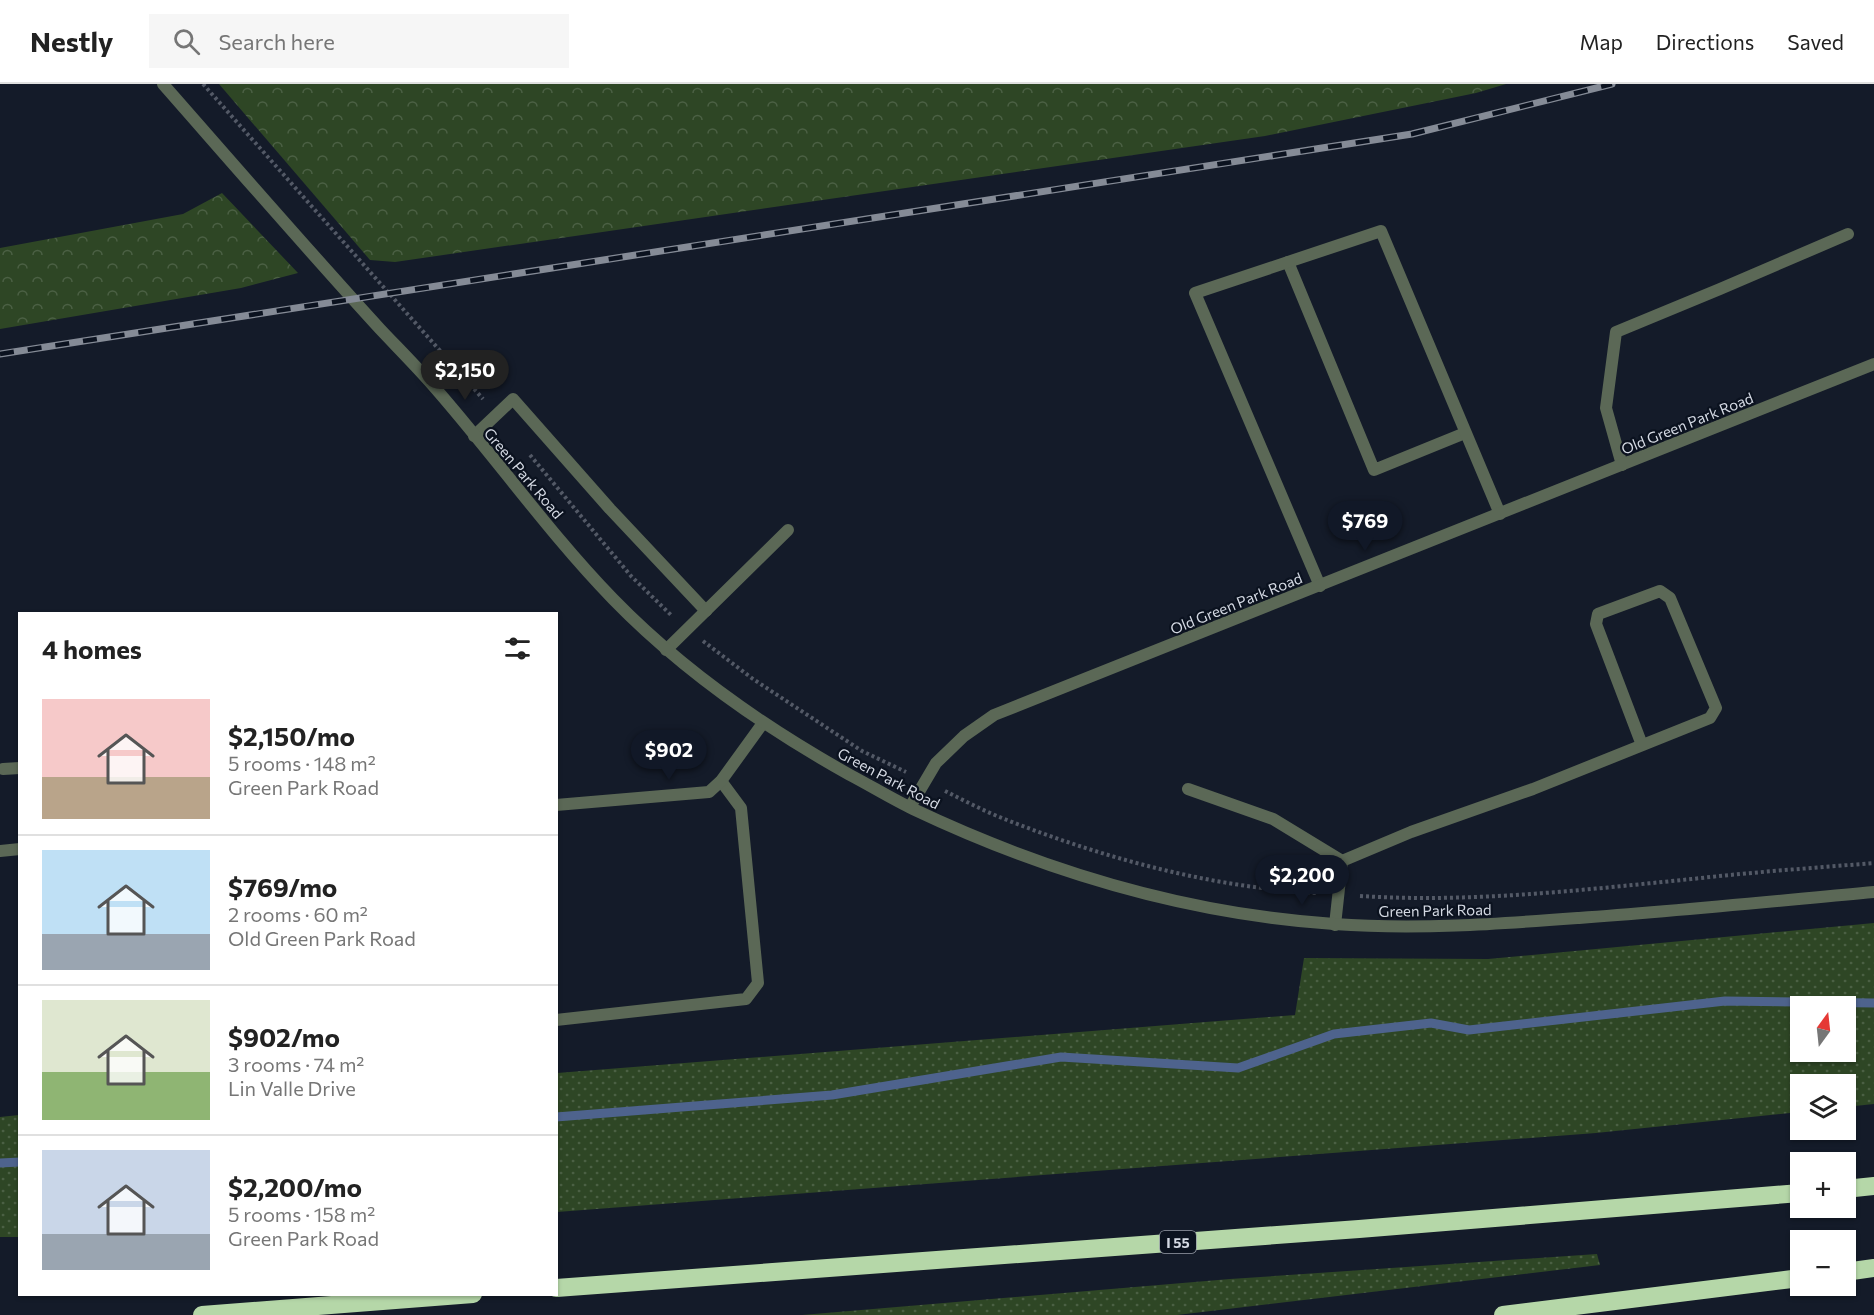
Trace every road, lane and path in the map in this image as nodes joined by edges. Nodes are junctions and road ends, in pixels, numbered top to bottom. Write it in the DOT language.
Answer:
graph roads {
  1 [pos="163,84"];
  2 [pos="203,84"];
  3 [pos="1848,234"];
  4 [pos="1288,262"];
  5 [pos="1874,364"];
  6 [pos="496,414"];
  7 [pos="1466,433"];
  8 [pos="474,436"];
  9 [pos="526,450"];
  10 [pos="1622,465"];
  11 [pos="1500,514"];
  12 [pos="788,530"];
  13 [pos="1320,586"];
  14 [pos="706,611"];
  15 [pos="688,630"];
  16 [pos="666,650"];
  17 [pos="763,723"];
  18 [pos="1642,745"];
  19 [pos="18,768"];
  20 [pos="3,769"];
  21 [pos="721,781"];
  22 [pos="925,782"];
  23 [pos="1188,789"];
  24 [pos="558,805"];
  25 [pos="910,807"];
  26 [pos="18,849"];
  27 [pos="0,851"];
  28 [pos="1342,861"];
  29 [pos="1874,863"];
  30 [pos="1874,892"];
  31 [pos="1339,894"];
  32 [pos="1335,925"];
  33 [pos="558,1020"];
  34 [pos="1874,1186"];
  35 [pos="1856,1188"];
  36 [pos="1790,1194"];
  37 [pos="1874,1268"];
  38 [pos="1856,1270"];
  39 [pos="1790,1279"];
  40 [pos="558,1288"];
  41 [pos="447,1296"];
  42 [pos="202,1315"];
  43 [pos="1503,1315"];
  1 -- 8 [label="street, Green Park Road"];
  2 -- 6 [label="path"];
  3 -- 10 [label="street"];
  4 -- 7 [label="street"];
  4 -- 7 [label="street"];
  4 -- 13 [label="street"];
  5 -- 10 [label="street, Old Green Park Road"];
  6 -- 8 [label="street"];
  6 -- 14 [label="street"];
  7 -- 11 [label="street"];
  8 -- 16 [label="street, Green Park Road"];
  9 -- 15 [label="path"];
  10 -- 11 [label="street, Old Green Park Road"];
  11 -- 13 [label="street, Old Green Park Road"];
  12 -- 14 [label="street"];
  13 -- 22 [label="street, Old Green Park Road"];
  14 -- 15 [label="street"];
  15 -- 16 [label="street"];
  15 -- 22 [label="path"];
  16 -- 17 [label="street, Green Park Road"];
  17 -- 21 [label="street"];
  17 -- 25 [label="street, Green Park Road"];
  18 -- 18 [label="street"];
  18 -- 28 [label="street"];
  19 -- 20 [label="street"];
  21 -- 24 [label="street"];
  21 -- 33 [label="street"];
  22 -- 25 [label="street, Old Green Park Road"];
  22 -- 31 [label="path"];
  23 -- 28 [label="street"];
  25 -- 32 [label="street, Green Park Road"];
  26 -- 27 [label="street"];
  28 -- 31 [label="street"];
  29 -- 31 [label="path"];
  30 -- 32 [label="street, Green Park Road"];
  31 -- 32 [label="street"];
  34 -- 35 [label="highway"];
  36 -- 40 [label="highway, I 55"];
  37 -- 38 [label="highway"];
  39 -- 43 [label="highway"];
  41 -- 42 [label="highway"];
}
